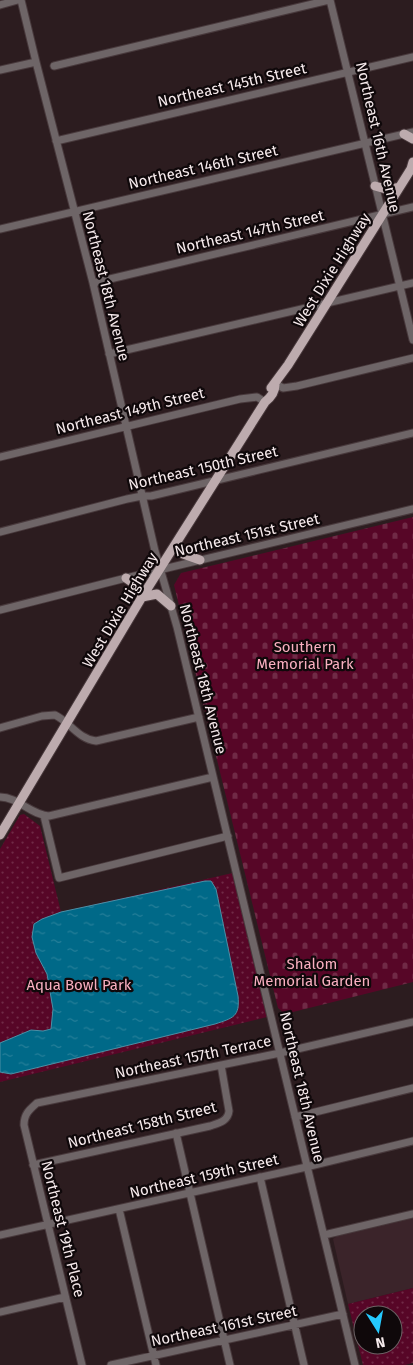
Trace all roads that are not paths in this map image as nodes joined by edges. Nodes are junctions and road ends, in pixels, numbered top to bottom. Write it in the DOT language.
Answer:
graph roads {
  1 [pos="20,0"];
  2 [pos="329,0"];
  3 [pos="0,5"];
  4 [pos="413,56"];
  5 [pos="36,62"];
  6 [pos="54,66"];
  7 [pos="0,70"];
  8 [pos="348,72"];
  9 [pos="408,133"];
  10 [pos="413,139"];
  11 [pos="56,141"];
  12 [pos="366,143"];
  13 [pos="412,166"];
  14 [pos="375,186"];
  15 [pos="399,188"];
  16 [pos="413,207"];
  17 [pos="74,211"];
  18 [pos="382,215"];
  19 [pos="0,229"];
  20 [pos="93,283"];
  21 [pos="413,283"];
  22 [pos="400,286"];
  23 [pos="327,304"];
  24 [pos="413,340"];
  25 [pos="109,354"];
  26 [pos="413,358"];
  27 [pos="275,384"];
  28 [pos="265,402"];
  29 [pos="126,426"];
  30 [pos="413,433"];
  31 [pos="0,458"];
  32 [pos="216,480"];
  33 [pos="142,496"];
  34 [pos="413,509"];
  35 [pos="0,532"];
  36 [pos="178,542"];
  37 [pos="200,560"];
  38 [pos="160,570"];
  39 [pos="126,578"];
  40 [pos="142,597"];
  41 [pos="171,606"];
  42 [pos="0,610"];
  43 [pos="199,717"];
  44 [pos="67,723"];
  45 [pos="0,728"];
  46 [pos="213,776"];
  47 [pos="0,796"];
  48 [pos="19,803"];
  49 [pos="44,816"];
  50 [pos="0,835"];
  51 [pos="228,836"];
  52 [pos="413,1022"];
  53 [pos="280,1053"];
  54 [pos="220,1065"];
  55 [pos="413,1088"];
  56 [pos="37,1103"];
  57 [pos="295,1117"];
  58 [pos="176,1133"];
  59 [pos="413,1141"];
  60 [pos="33,1165"];
  61 [pos="307,1166"];
  62 [pos="260,1177"];
  63 [pos="189,1193"];
  64 [pos="119,1209"];
  65 [pos="413,1214"];
  66 [pos="48,1225"];
  67 [pos="0,1235"];
  68 [pos="324,1235"];
  69 [pos="65,1298"];
  70 [pos="0,1312"];
  71 [pos="343,1314"];
  72 [pos="295,1324"];
  73 [pos="224,1340"];
  74 [pos="153,1355"];
  75 [pos="82,1365"];
  76 [pos="111,1365"];
  77 [pos="156,1365"];
  78 [pos="230,1365"];
  79 [pos="304,1365"];
  80 [pos="355,1365"];
  1 -- 3 [label="street"];
  1 -- 5 [label="street, Northeast 18th Avenue"];
  2 -- 6 [label="street"];
  2 -- 8 [label="street, Northeast 16th Avenue"];
  4 -- 8 [label="street, Northeast 145th Street"];
  5 -- 7 [label="street"];
  5 -- 11 [label="street, Northeast 18th Avenue"];
  8 -- 11 [label="street, Northeast 145th Street"];
  8 -- 12 [label="street, Northeast 16th Avenue"];
  9 -- 10 [label="main road"];
  9 -- 12 [label="street, Northeast 146th Street"];
  11 -- 17 [label="street, Northeast 18th Avenue"];
  12 -- 14 [label="street, Northeast 16th Avenue"];
  12 -- 17 [label="street, Northeast 146th Street"];
  13 -- 15 [label="main road, West Dixie Highway"];
  14 -- 15 [label="main road"];
  14 -- 18 [label="street, Northeast 16th Avenue"];
  15 -- 18 [label="main road, West Dixie Highway"];
  16 -- 18 [label="street, Northeast 147th Street"];
  17 -- 19 [label="street, Northeast 146th Street"];
  17 -- 20 [label="street, Northeast 18th Avenue"];
  18 -- 20 [label="street, Northeast 147th Street"];
  18 -- 22 [label="street, Northeast 16th Avenue"];
  18 -- 23 [label="main road, West Dixie Highway"];
  20 -- 25 [label="street, Northeast 18th Avenue"];
  21 -- 22 [label="street"];
  22 -- 23 [label="street"];
  22 -- 24 [label="street, Northeast 16th Avenue"];
  23 -- 25 [label="street"];
  23 -- 27 [label="main road, West Dixie Highway"];
  25 -- 29 [label="street, Northeast 18th Avenue"];
  26 -- 27 [label="street"];
  27 -- 28 [label="main road, West Dixie Highway"];
  28 -- 29 [label="street, Northeast 149th Street"];
  28 -- 32 [label="main road, West Dixie Highway"];
  29 -- 31 [label="street, Northeast 149th Street"];
  29 -- 33 [label="street, Northeast 18th Avenue"];
  30 -- 32 [label="street, Northeast 150th Street"];
  32 -- 33 [label="street, Northeast 150th Street"];
  32 -- 36 [label="main road, West Dixie Highway"];
  33 -- 35 [label="street, Northeast 150th Street"];
  33 -- 38 [label="street, Northeast 18th Avenue"];
  34 -- 37 [label="street, Northeast 151st Street"];
  36 -- 37 [label="main road"];
  36 -- 38 [label="main road, West Dixie Highway"];
  37 -- 38 [label="street, Northeast 151st Street"];
  38 -- 39 [label="street, Northeast 151st Street"];
  38 -- 40 [label="main road, West Dixie Highway"];
  38 -- 41 [label="street, Northeast 18th Avenue"];
  39 -- 40 [label="main road"];
  39 -- 42 [label="street, Northeast 151st Street"];
  40 -- 41 [label="main road"];
  40 -- 44 [label="main road, West Dixie Highway"];
  41 -- 43 [label="street, Northeast 18th Avenue"];
  43 -- 44 [label="street"];
  43 -- 46 [label="street, Northeast 18th Avenue"];
  44 -- 45 [label="street"];
  44 -- 48 [label="main road, West Dixie Highway"];
  46 -- 49 [label="street"];
  46 -- 51 [label="street, Northeast 18th Avenue"];
  47 -- 48 [label="street"];
  48 -- 49 [label="street"];
  48 -- 50 [label="main road, West Dixie Highway"];
  49 -- 51 [label="street"];
  51 -- 53 [label="street, Northeast 18th Avenue"];
  52 -- 53 [label="street, Northeast 157th Terrace"];
  53 -- 54 [label="street, Northeast 157th Terrace"];
  53 -- 57 [label="street, Northeast 18th Avenue"];
  54 -- 56 [label="street, Northeast 157th Terrace"];
  54 -- 58 [label="street, Northeast 158th Street"];
  55 -- 57 [label="street"];
  56 -- 60 [label="street, Northeast 19th Place"];
  57 -- 61 [label="street, Northeast 18th Avenue"];
  58 -- 60 [label="street, Northeast 158th Street"];
  58 -- 63 [label="street"];
  59 -- 61 [label="street, Northeast 159th Street"];
  60 -- 66 [label="street, Northeast 19th Place"];
  61 -- 62 [label="street, Northeast 159th Street"];
  61 -- 68 [label="street, Northeast 18th Avenue"];
  62 -- 63 [label="street, Northeast 159th Street"];
  62 -- 72 [label="street"];
  63 -- 64 [label="street, Northeast 159th Street"];
  63 -- 73 [label="street"];
  64 -- 66 [label="street, Northeast 159th Street"];
  64 -- 74 [label="street"];
  65 -- 68 [label="street"];
  66 -- 67 [label="street, Northeast 159th Street"];
  66 -- 69 [label="street, Northeast 19th Place"];
  68 -- 71 [label="street, Northeast 18th Avenue"];
  69 -- 70 [label="street"];
  69 -- 75 [label="street, Northeast 19th Place"];
  71 -- 72 [label="street, Northeast 161st Street"];
  71 -- 80 [label="street, Northeast 18th Avenue"];
  72 -- 73 [label="street, Northeast 161st Street"];
  72 -- 79 [label="street"];
  73 -- 74 [label="street, Northeast 161st Street"];
  73 -- 78 [label="street"];
  74 -- 76 [label="street, Northeast 161st Street"];
  74 -- 77 [label="street"];
}
